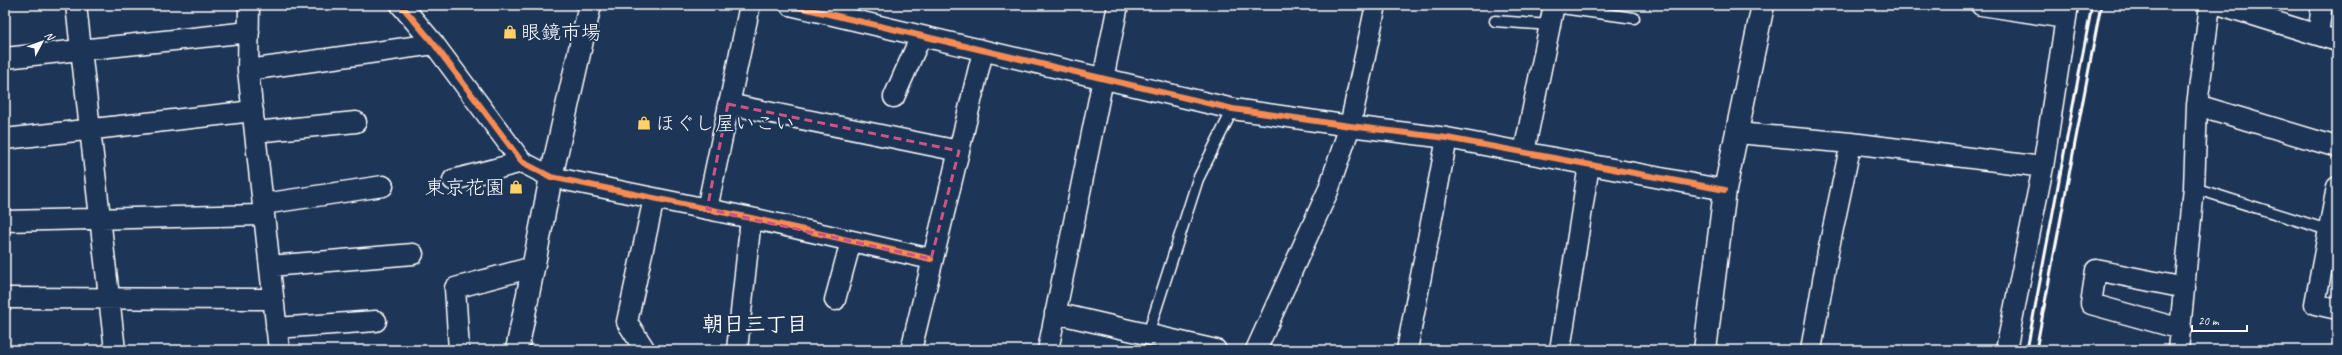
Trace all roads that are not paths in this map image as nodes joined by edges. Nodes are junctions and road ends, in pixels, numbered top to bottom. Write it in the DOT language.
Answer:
graph roads {
  1 [pos="76,5"];
  2 [pos="249,5"];
  3 [pos="401,5"];
  4 [pos="590,5"];
  5 [pos="750,5"];
  6 [pos="790,5"];
  7 [pos="1118,5"];
  8 [pos="1376,5"];
  9 [pos="1763,5"];
  10 [pos="1982,5"];
  11 [pos="2210,5"];
  12 [pos="2221,5"];
  13 [pos="2322,5"];
  14 [pos="1553,12"];
  15 [pos="2066,12"];
  16 [pos="1634,18"];
  17 [pos="1495,21"];
  18 [pos="249,32"];
  19 [pos="2318,34"];
  20 [pos="921,36"];
  21 [pos="2337,41"];
  22 [pos="434,44"];
  23 [pos="81,50"];
  24 [pos="983,51"];
  25 [pos="5,58"];
  26 [pos="248,70"];
  27 [pos="1105,80"];
  28 [pos="894,97"];
  29 [pos="728,104"];
  30 [pos="2197,105"];
  31 [pos="1234,109"];
  32 [pos="253,111"];
  33 [pos="356,122"];
  34 [pos="1350,126"];
  35 [pos="90,130"];
  36 [pos="255,132"];
  37 [pos="1737,133"];
  38 [pos="1447,138"];
  39 [pos="5,139"];
  40 [pos="1851,143"];
  41 [pos="2337,147"];
  42 [pos="959,151"];
  43 [pos="1524,152"];
  44 [pos="522,162"];
  45 [pos="1588,165"];
  46 [pos="2043,167"];
  47 [pos="551,177"];
  48 [pos="453,180"];
  49 [pos="384,186"];
  50 [pos="2337,187"];
  51 [pos="2194,188"];
  52 [pos="1725,190"];
  53 [pos="654,198"];
  54 [pos="707,209"];
  55 [pos="263,210"];
  56 [pos="751,218"];
  57 [pos="100,220"];
  58 [pos="5,221"];
  59 [pos="2333,231"];
  60 [pos="852,241"];
  61 [pos="413,254"];
  62 [pos="931,259"];
  63 [pos="270,266"];
  64 [pos="533,268"];
  65 [pos="2185,288"];
  66 [pos="5,298"];
  67 [pos="273,299"];
  68 [pos="110,300"];
  69 [pos="835,300"];
  70 [pos="2337,309"];
  71 [pos="1055,313"];
  72 [pos="376,321"];
  73 [pos="276,328"];
  74 [pos="1148,334"];
  75 [pos="2183,343"];
  76 [pos="115,350"];
  77 [pos="279,350"];
  78 [pos="459,350"];
  79 [pos="517,350"];
  80 [pos="645,350"];
  81 [pos="737,350"];
  82 [pos="911,350"];
  83 [pos="1048,350"];
  84 [pos="1216,350"];
  85 [pos="1256,350"];
  86 [pos="1407,350"];
  87 [pos="1560,350"];
  88 [pos="1705,350"];
  89 [pos="1811,350"];
  90 [pos="2006,350"];
  1 -- 23 [label="street"];
  2 -- 18 [label="street"];
  3 -- 22 [label="street"];
  4 -- 47 [label="street"];
  5 -- 29 [label="street"];
  6 -- 20 [label="street"];
  7 -- 27 [label="street"];
  8 -- 34 [label="street"];
  9 -- 37 [label="street"];
  10 -- 15 [label="street"];
  11 -- 30 [label="street"];
  12 -- 19 [label="street"];
  13 -- 19 [label="street"];
  14 -- 16 [label="lane"];
  14 -- 17 [label="lane"];
  14 -- 43 [label="street"];
  15 -- 46 [label="street"];
  18 -- 23 [label="street"];
  18 -- 26 [label="street"];
  19 -- 21 [label="street"];
  20 -- 24 [label="street"];
  20 -- 28 [label="street"];
  22 -- 26 [label="street"];
  22 -- 44 [label="street"];
  23 -- 25 [label="street"];
  23 -- 35 [label="street"];
  24 -- 27 [label="street"];
  24 -- 42 [label="street"];
  26 -- 32 [label="street"];
  27 -- 31 [label="street"];
  27 -- 71 [label="street"];
  29 -- 42 [label="street"];
  29 -- 54 [label="street"];
  30 -- 41 [label="street"];
  30 -- 51 [label="street"];
  31 -- 34 [label="street"];
  31 -- 74 [label="lane"];
  32 -- 35 [label="street"];
  32 -- 36 [label="street"];
  33 -- 36 [label="street"];
  34 -- 38 [label="street"];
  34 -- 85 [label="street"];
  35 -- 39 [label="street"];
  35 -- 57 [label="street"];
  36 -- 55 [label="street"];
  37 -- 40 [label="street"];
  37 -- 52 [label="street"];
  38 -- 43 [label="street"];
  38 -- 86 [label="street"];
  40 -- 46 [label="street"];
  40 -- 89 [label="street"];
  42 -- 62 [label="street"];
  43 -- 45 [label="street"];
  44 -- 47 [label="street"];
  44 -- 48 [label="street"];
  45 -- 52 [label="street"];
  45 -- 87 [label="street"];
  46 -- 90 [label="street"];
  47 -- 53 [label="street"];
  47 -- 64 [label="street"];
  49 -- 55 [label="street"];
  50 -- 59 [label="street"];
  51 -- 59 [label="lane"];
  51 -- 65 [label="street"];
  52 -- 88 [label="street"];
  53 -- 54 [label="street"];
  53 -- 80 [label="street"];
  54 -- 56 [label="street"];
  55 -- 57 [label="street"];
  55 -- 63 [label="street"];
  56 -- 60 [label="street"];
  56 -- 81 [label="street"];
  57 -- 58 [label="street"];
  57 -- 68 [label="street"];
  59 -- 70 [label="street"];
  60 -- 62 [label="street"];
  60 -- 69 [label="street"];
  61 -- 63 [label="street"];
  62 -- 82 [label="street"];
  63 -- 67 [label="street"];
  64 -- 78 [label="street"];
  64 -- 79 [label="street"];
  65 -- 75 [label="street"];
  65 -- 75 [label="street"];
  66 -- 68 [label="street"];
  67 -- 68 [label="street"];
  67 -- 73 [label="street"];
  68 -- 76 [label="street"];
  71 -- 74 [label="street"];
  71 -- 83 [label="street"];
  72 -- 73 [label="street"];
  73 -- 77 [label="street"];
  74 -- 84 [label="street"];
}
